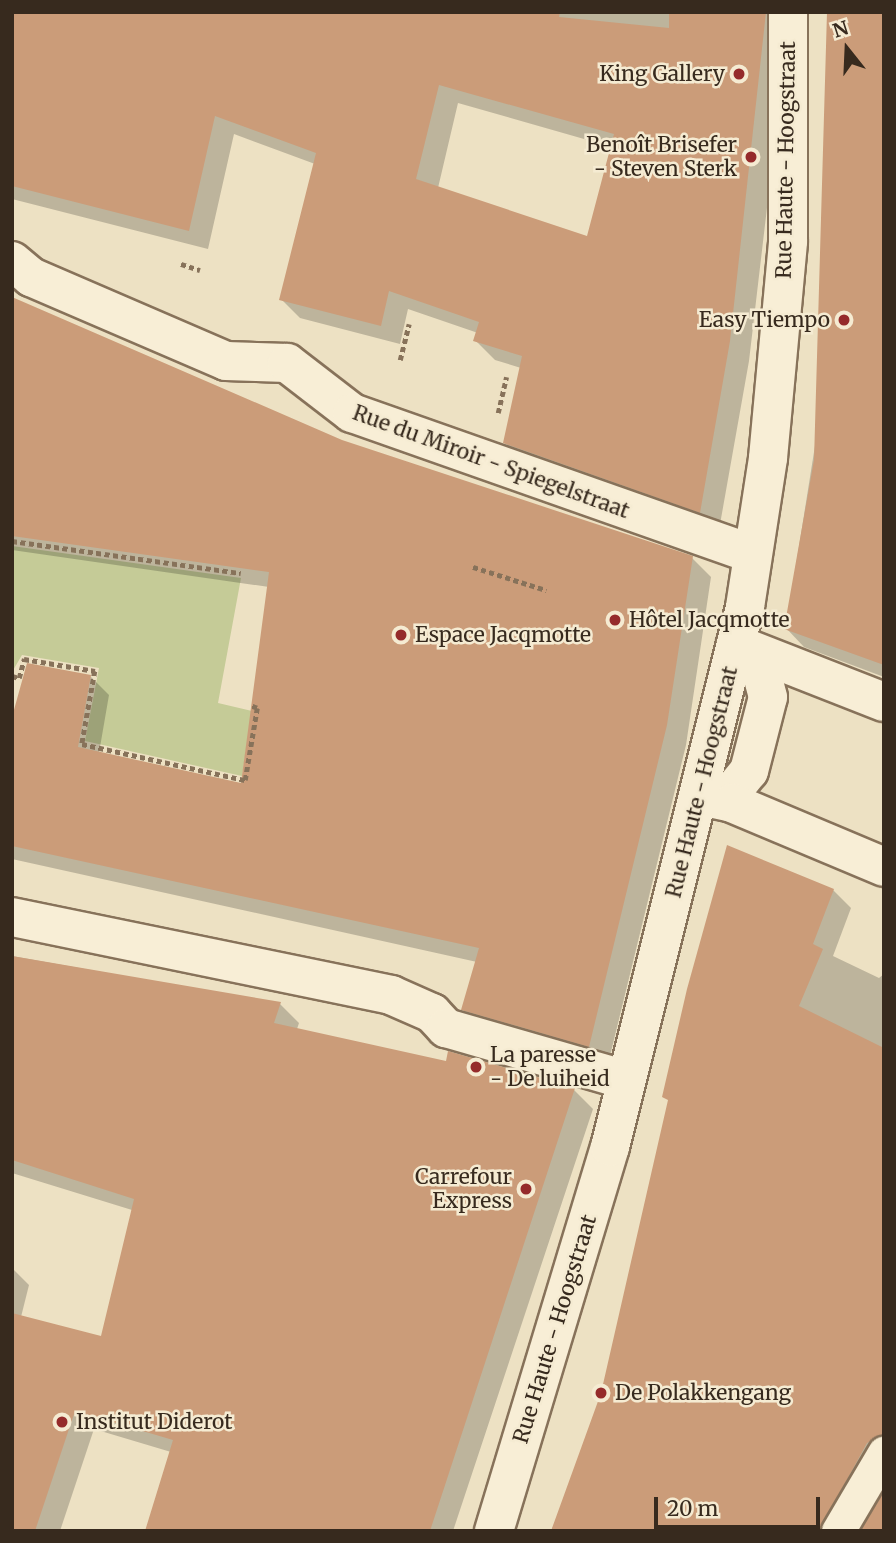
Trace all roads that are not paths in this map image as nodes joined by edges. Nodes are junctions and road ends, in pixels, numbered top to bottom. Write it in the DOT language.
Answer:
graph roads {
  1 [pos="788,12"];
  2 [pos="12,261"];
  3 [pos="752,554"];
  4 [pos="749,657"];
  5 [pos="884,702"];
  6 [pos="718,792"];
  7 [pos="884,867"];
  8 [pos="12,917"];
  9 [pos="626,1080"];
  10 [pos="884,1453"];
  11 [pos="494,1531"];
  12 [pos="838,1531"];
  1 -- 3 [label="street, Rue Haute - Hoogstraat"];
  2 -- 3 [label="street, Rue du Miroir - Spiegelstraat"];
  3 -- 4 [label="street, Rue Haute - Hoogstraat"];
  4 -- 5 [label="street"];
  4 -- 6 [label="street, Rue Haute - Hoogstraat"];
  6 -- 7 [label="street"];
  6 -- 9 [label="street, Rue Haute - Hoogstraat"];
  8 -- 9 [label="street"];
  9 -- 11 [label="street, Rue Haute - Hoogstraat"];
  10 -- 12 [label="lane"];
}
